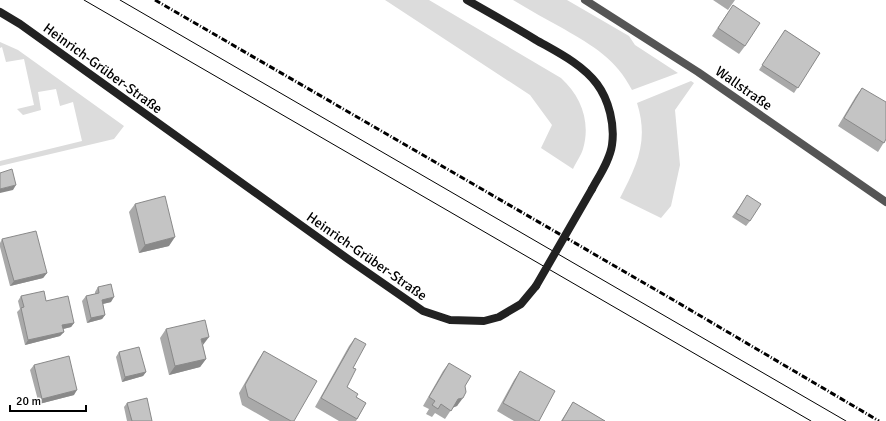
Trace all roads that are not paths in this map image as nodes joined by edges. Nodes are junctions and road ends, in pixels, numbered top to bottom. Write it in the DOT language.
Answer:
graph roads {
  1 [pos="467,0"];
  2 [pos="585,0"];
  3 [pos="0,12"];
  4 [pos="886,202"];
  1 -- 3 [label="street, Heinrich-Grüber-Straße, bridge"];
  2 -- 4 [label="street, Wallstraße"];
}
